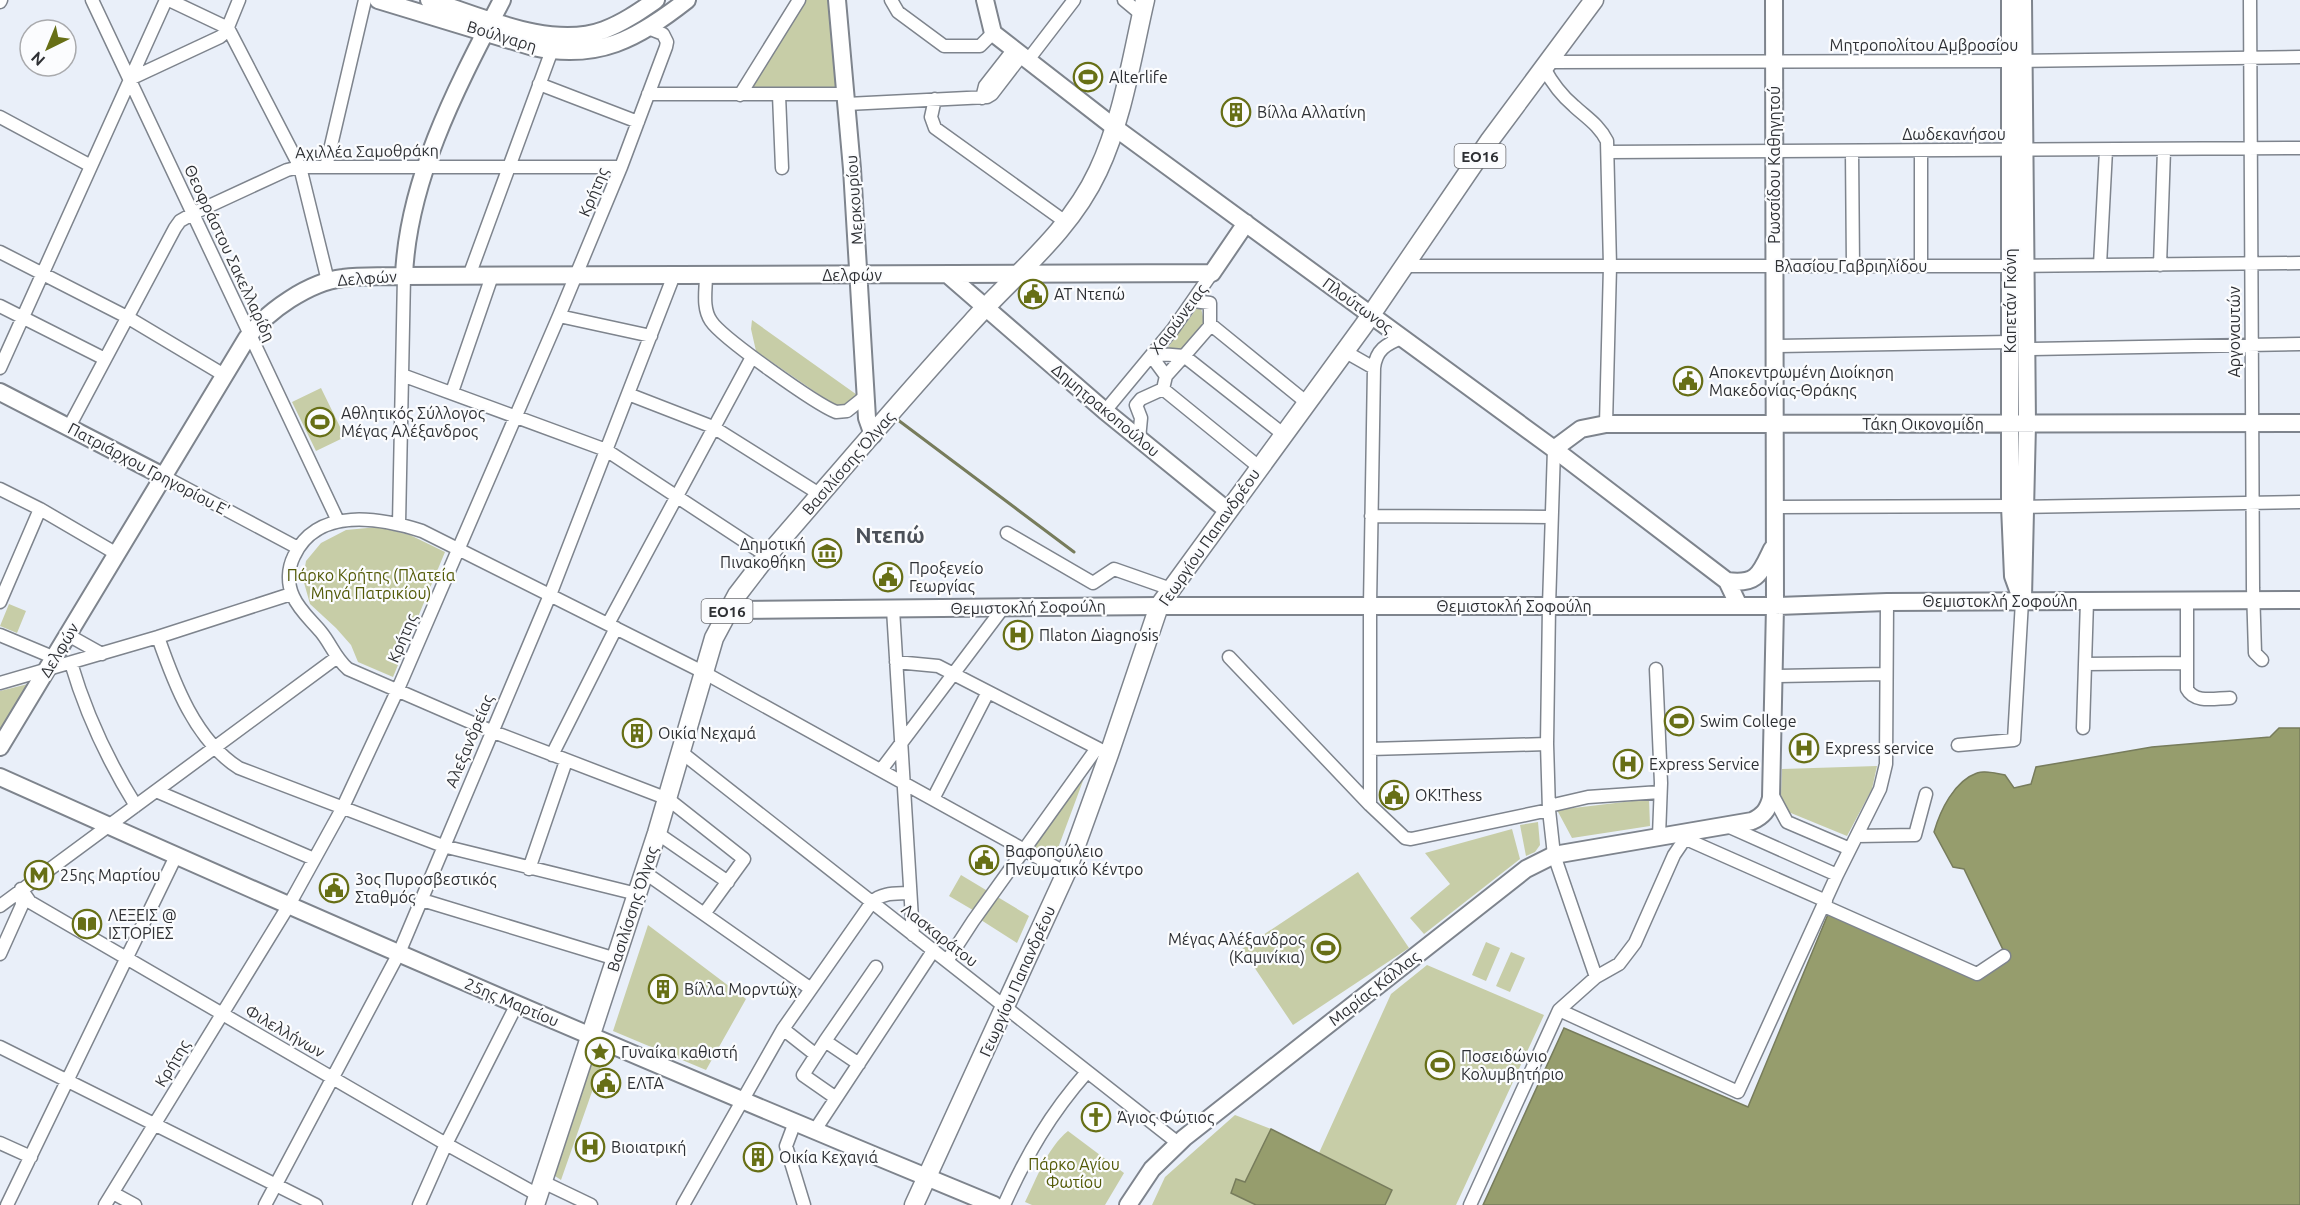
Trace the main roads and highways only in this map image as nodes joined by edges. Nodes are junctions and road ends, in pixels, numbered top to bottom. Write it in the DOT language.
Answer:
graph roads {
  1 [pos="378,0"];
  2 [pos="429,0"];
  3 [pos="502,0"];
  4 [pos="656,0"];
  5 [pos="687,0"];
  6 [pos="837,0"];
  7 [pos="985,0"];
  8 [pos="1594,0"];
  9 [pos="1774,0"];
  10 [pos="2010,0"];
  11 [pos="2023,0"];
  12 [pos="1143,7"];
  13 [pos="489,26"];
  14 [pos="2017,61"];
  15 [pos="1114,127"];
  16 [pos="1246,223"];
  17 [pos="858,274"];
  18 [pos="947,274"];
  19 [pos="1019,274"];
  20 [pos="404,276"];
  21 [pos="985,308"];
  22 [pos="1370,314"];
  23 [pos="0,392"];
  24 [pos="1774,423"];
  25 [pos="2300,423"];
  26 [pos="2019,424"];
  27 [pos="873,435"];
  28 [pos="1554,449"];
  29 [pos="163,476"];
  30 [pos="1228,511"];
  31 [pos="1774,546"];
  32 [pos="1727,581"];
  33 [pos="2022,600"];
  34 [pos="2300,600"];
  35 [pos="1159,606"];
  36 [pos="1739,606"];
  37 [pos="1775,606"];
  38 [pos="728,610"];
  39 [pos="0,747"];
  40 [pos="0,777"];
  41 [pos="590,1036"];
  42 [pos="927,1177"];
  43 [pos="539,1194"];
  44 [pos="914,1205"];
  45 [pos="994,1205"];
  46 [pos="1128,1205"];
  1 -- 13 [label="main road, Βούλγαρη"];
  2 -- 13 [label="main road, Βούλγαρη"];
  3 -- 13 [label="main road"];
  4 -- 13 [label="main road, Βούλγαρη"];
  5 -- 13 [label="main road, Βούλγαρη"];
  6 -- 17 [label="main road, Μερκουρίου"];
  7 -- 15 [label="main road, Πλούτωνος"];
  8 -- 22 [label="main road, Γεωργίου Παπανδρέου / ΕΟ16"];
  9 -- 24 [label="main road, Ρωσσίδου Καθηγητού"];
  10 -- 14 [label="main road, Καπετάν Γκόνη"];
  11 -- 14 [label="main road, Καπετάν Γκόνη"];
  12 -- 15 [label="main road, Βασιλίσσης Όλγας / ΕΟ16"];
  13 -- 20 [label="main road"];
  14 -- 26 [label="main road, Καπετάν Γκόνη"];
  15 -- 16 [label="main road, Πλούτωνος"];
  15 -- 19 [label="main road, Βασιλίσσης Όλγας / ΕΟ16"];
  16 -- 19 [label="main road, Χαιρώνειας"];
  16 -- 22 [label="main road, Πλούτωνος"];
  17 -- 18 [label="main road, Δελφών"];
  17 -- 20 [label="main road, Δελφών"];
  17 -- 27 [label="main road, Μερκουρίου"];
  18 -- 19 [label="main road, Δελφών"];
  18 -- 21 [label="main road"];
  19 -- 21 [label="main road, Βασιλίσσης Όλγας / ΕΟ16"];
  20 -- 29 [label="main road, Δελφών"];
  21 -- 27 [label="main road, Βασιλίσσης Όλγας / ΕΟ16"];
  21 -- 30 [label="main road, Δημητρακοπούλου"];
  22 -- 28 [label="main road, Πλούτωνος"];
  22 -- 30 [label="main road, Γεωργίου Παπανδρέου / ΕΟ16"];
  23 -- 29 [label="main road, Πατριάρχου Γρηγορίου Ε'"];
  24 -- 26 [label="main road, Τάκη Οικονομίδη"];
  24 -- 28 [label="main road, Τάκη Οικονομίδη"];
  24 -- 31 [label="main road, Ρωσσίδου Καθηγητού"];
  25 -- 26 [label="main road, Τάκη Οικονομίδη"];
  26 -- 33 [label="main road, Καπετάν Γκόνη"];
  27 -- 38 [label="main road, Βασιλίσσης Όλγας / ΕΟ16"];
  28 -- 32 [label="main road, Πλούτωνος"];
  29 -- 39 [label="main road, Δελφών"];
  30 -- 35 [label="main road, Γεωργίου Παπανδρέου / ΕΟ16"];
  31 -- 32 [label="main road"];
  31 -- 37 [label="main road, Ρωσσίδου Καθηγητού"];
  32 -- 36 [label="main road, Πλούτωνος"];
  33 -- 34 [label="main road, Θεμιστοκλή Σοφούλη"];
  33 -- 37 [label="main road, Θεμιστοκλή Σοφούλη"];
  35 -- 36 [label="main road, Θεμιστοκλή Σοφούλη"];
  35 -- 38 [label="main road, Θεμιστοκλή Σοφούλη"];
  35 -- 42 [label="main road, Γεωργίου Παπανδρέου / ΕΟ16"];
  36 -- 37 [label="main road, Θεμιστοκλή Σοφούλη"];
  37 -- 46 [label="main road, Μαρίας Κάλλας"];
  38 -- 41 [label="main road, Βασιλίσσης Όλγας / ΕΟ16"];
  40 -- 41 [label="main road, 25ης Μαρτίου"];
  41 -- 42 [label="main road, 25ης Μαρτίου"];
  41 -- 43 [label="main road, Βασιλίσσης Όλγας / ΕΟ16"];
  42 -- 44 [label="main road, Γεωργίου Παπανδρέου / ΕΟ16"];
  42 -- 45 [label="main road, 25ης Μαρτίου"];
}
